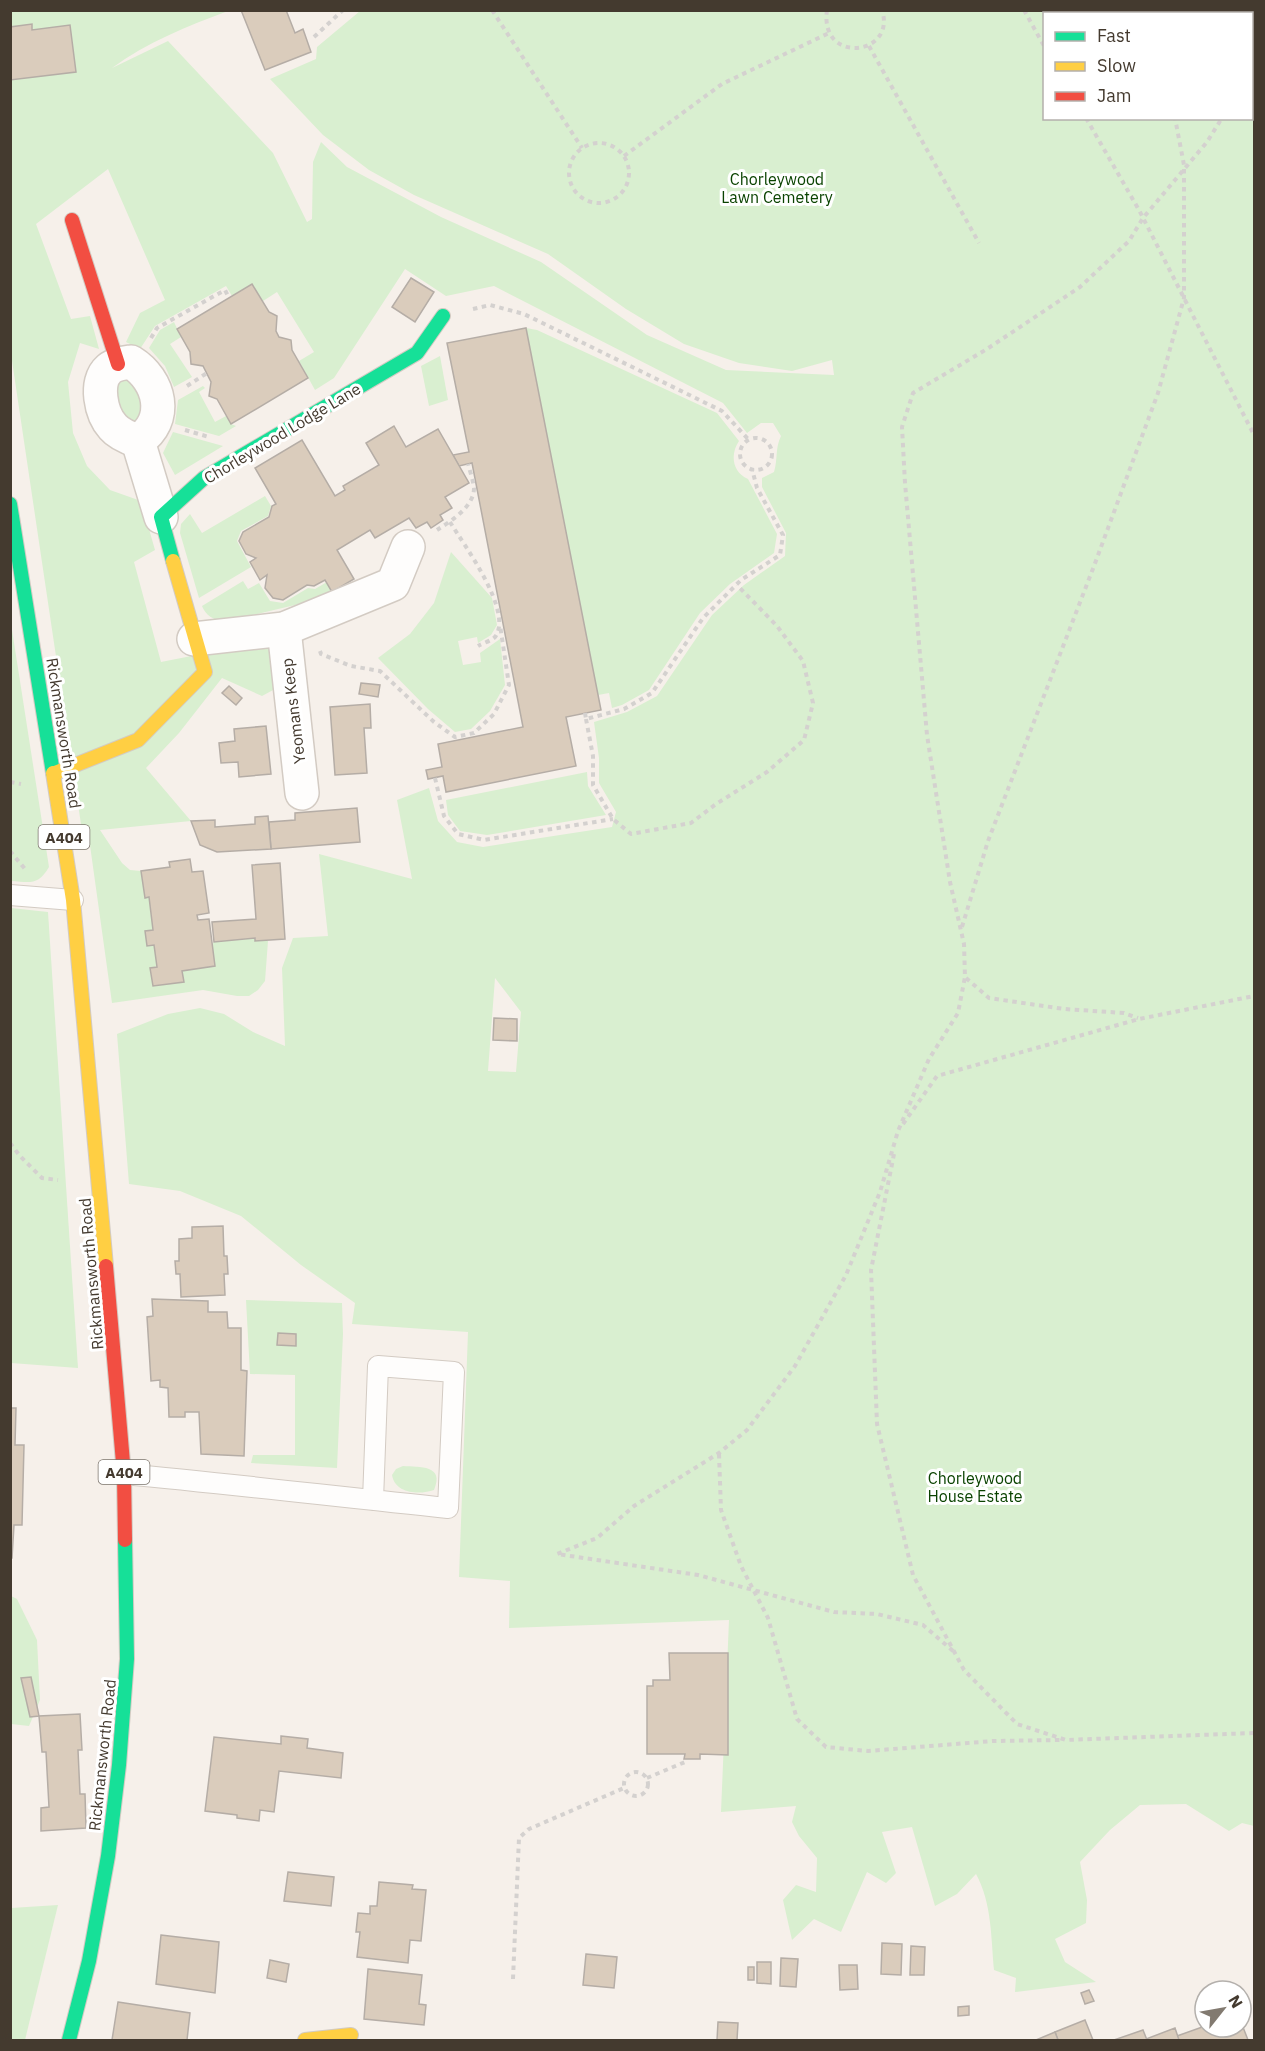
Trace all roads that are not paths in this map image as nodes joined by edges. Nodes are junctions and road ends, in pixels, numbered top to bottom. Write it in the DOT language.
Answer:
graph roads {
  1 [pos="72,220"];
  2 [pos="443,316"];
  3 [pos="126,364"];
  4 [pos="138,441"];
  5 [pos="10,504"];
  6 [pos="161,517"];
  7 [pos="408,547"];
  8 [pos="294,624"];
  9 [pos="194,639"];
  10 [pos="55,773"];
  11 [pos="302,793"];
  12 [pos="10,895"];
  13 [pos="74,900"];
  14 [pos="124,1474"];
  15 [pos="373,1500"];
  16 [pos="351,2035"];
  17 [pos="69,2040"];
  18 [pos="305,2040"];
  1 -- 3 [label="main road"];
  2 -- 6 [label="main road, Chorleywood Lodge Lane"];
  3 -- 4 [label="street"];
  3 -- 4 [label="street"];
  4 -- 6 [label="street"];
  5 -- 10 [label="main road, Rickmansworth Road / A404"];
  6 -- 9 [label="main road"];
  7 -- 8 [label="street"];
  8 -- 9 [label="street"];
  8 -- 11 [label="street, Yeomans Keep"];
  9 -- 10 [label="main road"];
  10 -- 13 [label="main road, Rickmansworth Road / A404"];
  12 -- 13 [label="lane"];
  13 -- 14 [label="main road, Rickmansworth Road / A404"];
  14 -- 15 [label="lane"];
  14 -- 17 [label="main road, Rickmansworth Road / A404"];
  15 -- 15 [label="lane"];
  16 -- 18 [label="main road"];
}
